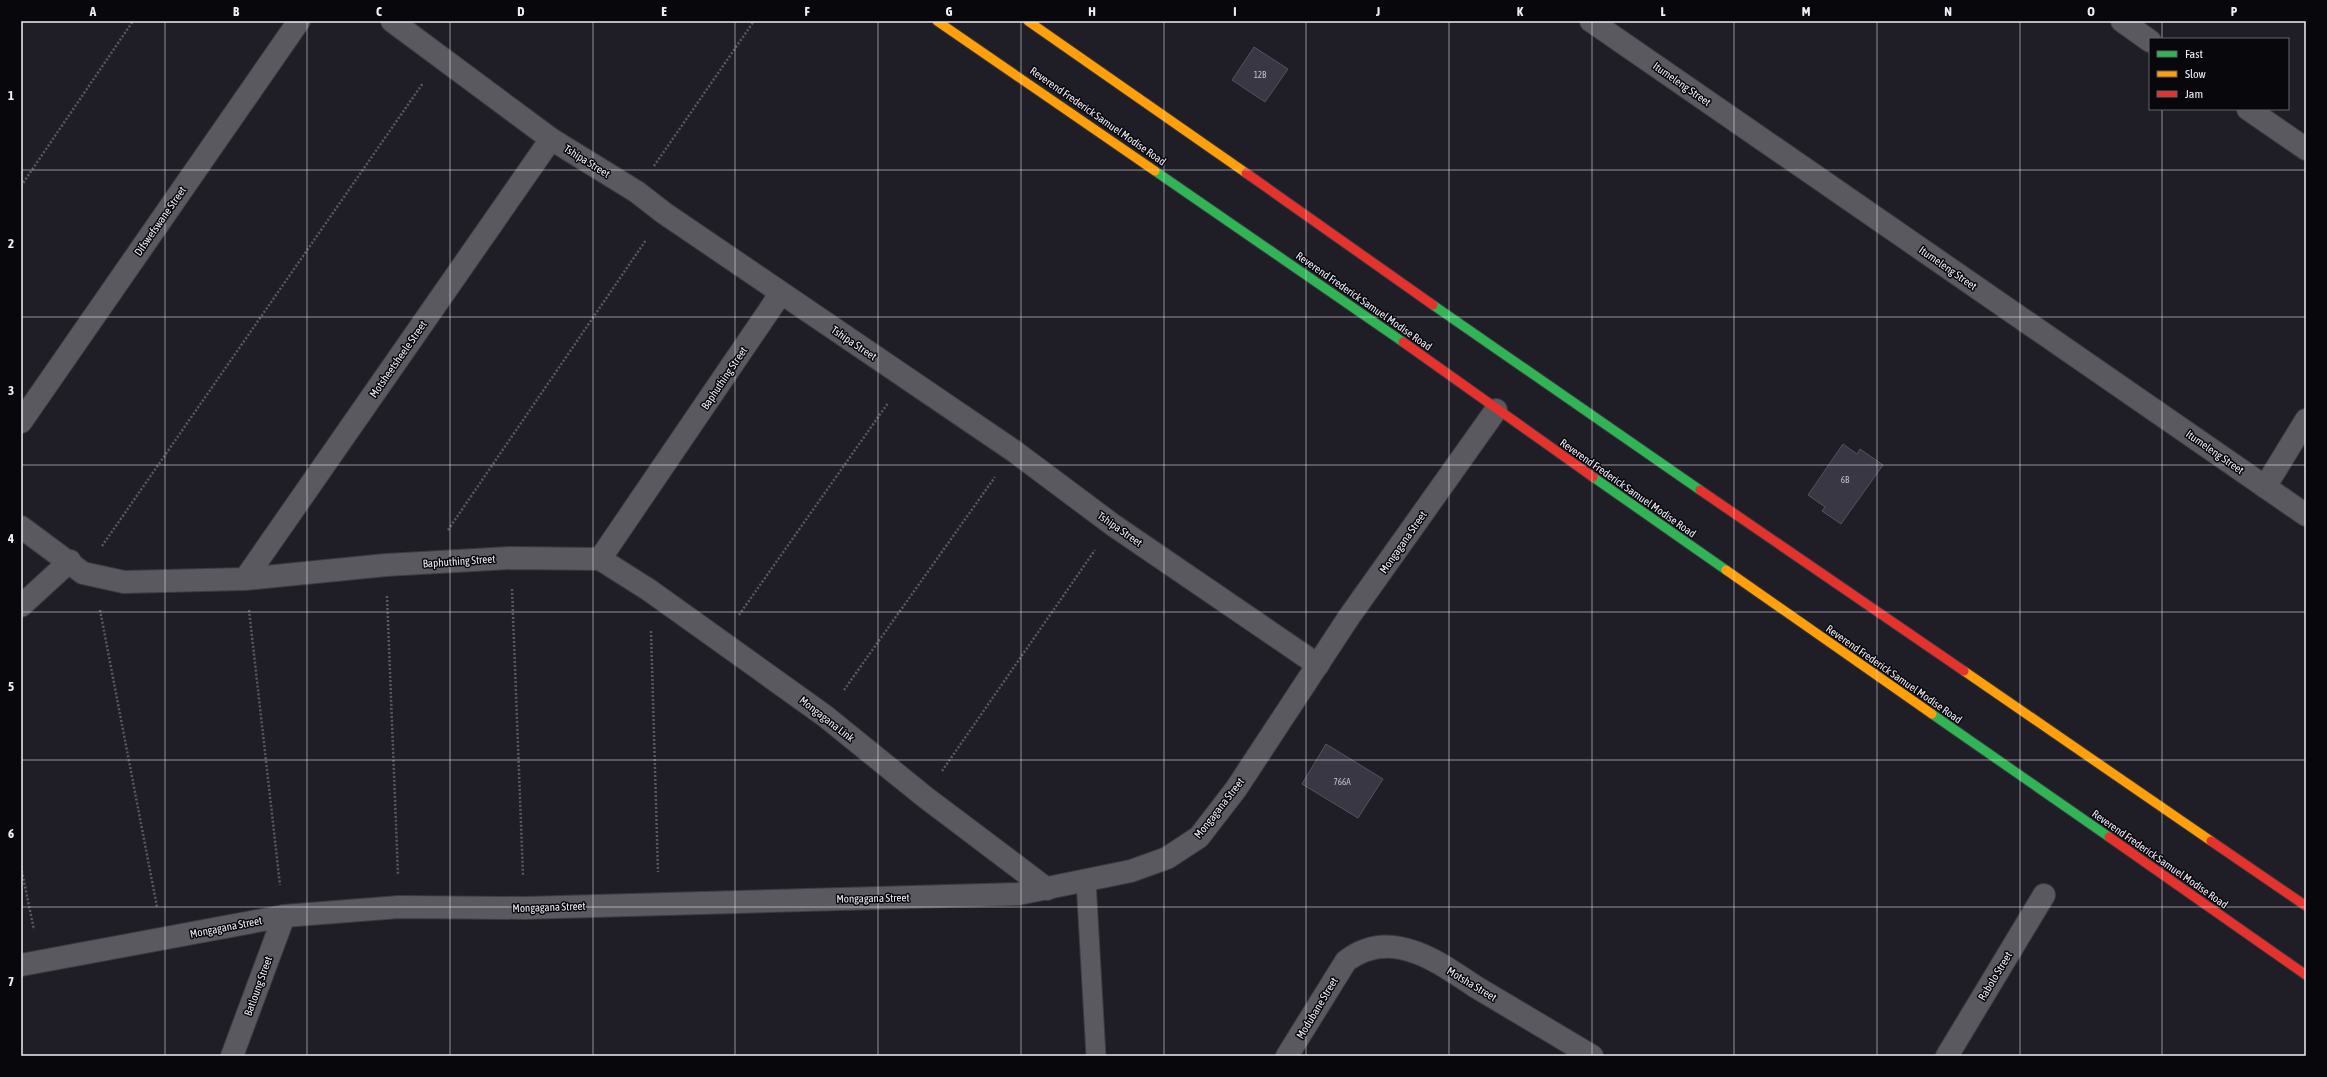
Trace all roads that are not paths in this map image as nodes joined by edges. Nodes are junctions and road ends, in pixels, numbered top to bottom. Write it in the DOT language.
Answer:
graph roads {
  1 [pos="299,21"];
  2 [pos="392,21"];
  3 [pos="937,21"];
  4 [pos="1028,21"];
  5 [pos="1591,21"];
  6 [pos="2122,21"];
  7 [pos="2149,40"];
  8 [pos="2249,110"];
  9 [pos="552,139"];
  10 [pos="2306,149"];
  11 [pos="781,293"];
  12 [pos="1496,410"];
  13 [pos="2306,420"];
  14 [pos="21,422"];
  15 [pos="2266,487"];
  16 [pos="2306,515"];
  17 [pos="21,527"];
  18 [pos="600,559"];
  19 [pos="82,570"];
  20 [pos="245,579"];
  21 [pos="21,606"];
  22 [pos="1318,665"];
  23 [pos="1086,881"];
  24 [pos="1046,889"];
  25 [pos="2044,896"];
  26 [pos="2306,906"];
  27 [pos="284,916"];
  28 [pos="1346,961"];
  29 [pos="31,963"];
  30 [pos="2306,975"];
  31 [pos="232,1056"];
  32 [pos="1096,1056"];
  33 [pos="1288,1056"];
  34 [pos="1592,1056"];
  35 [pos="1947,1056"];
  1 -- 14 [label="street, Difswefswane Street"];
  2 -- 9 [label="street, Tshipa Street"];
  3 -- 12 [label="main road, Reverend Frederick Samuel Modise Road"];
  4 -- 26 [label="main road"];
  5 -- 15 [label="street, Itumeleng Street"];
  6 -- 7 [label="street"];
  8 -- 10 [label="street"];
  9 -- 11 [label="street, Tshipa Street"];
  9 -- 20 [label="street, Motsheetsheele Street"];
  11 -- 18 [label="street, Baphuthing Street"];
  11 -- 22 [label="street, Tshipa Street"];
  12 -- 22 [label="street, Mongagana Street"];
  12 -- 30 [label="main road, Reverend Frederick Samuel Modise Road"];
  13 -- 15 [label="street"];
  15 -- 16 [label="street, Itumeleng Street"];
  17 -- 19 [label="street"];
  18 -- 20 [label="street, Baphuthing Street"];
  18 -- 24 [label="street, Mongagana Link"];
  19 -- 20 [label="street, Baphuthing Street"];
  19 -- 21 [label="street"];
  22 -- 23 [label="street, Mongagana Street"];
  23 -- 24 [label="street, Mongagana Street"];
  23 -- 32 [label="lane"];
  24 -- 27 [label="street, Mongagana Street"];
  25 -- 35 [label="street, Rabolo Street"];
  27 -- 29 [label="street, Mongagana Street"];
  27 -- 31 [label="street, Batloung Street"];
  28 -- 33 [label="street, Modubane Street"];
  28 -- 34 [label="street, Motsha Street"];
}
